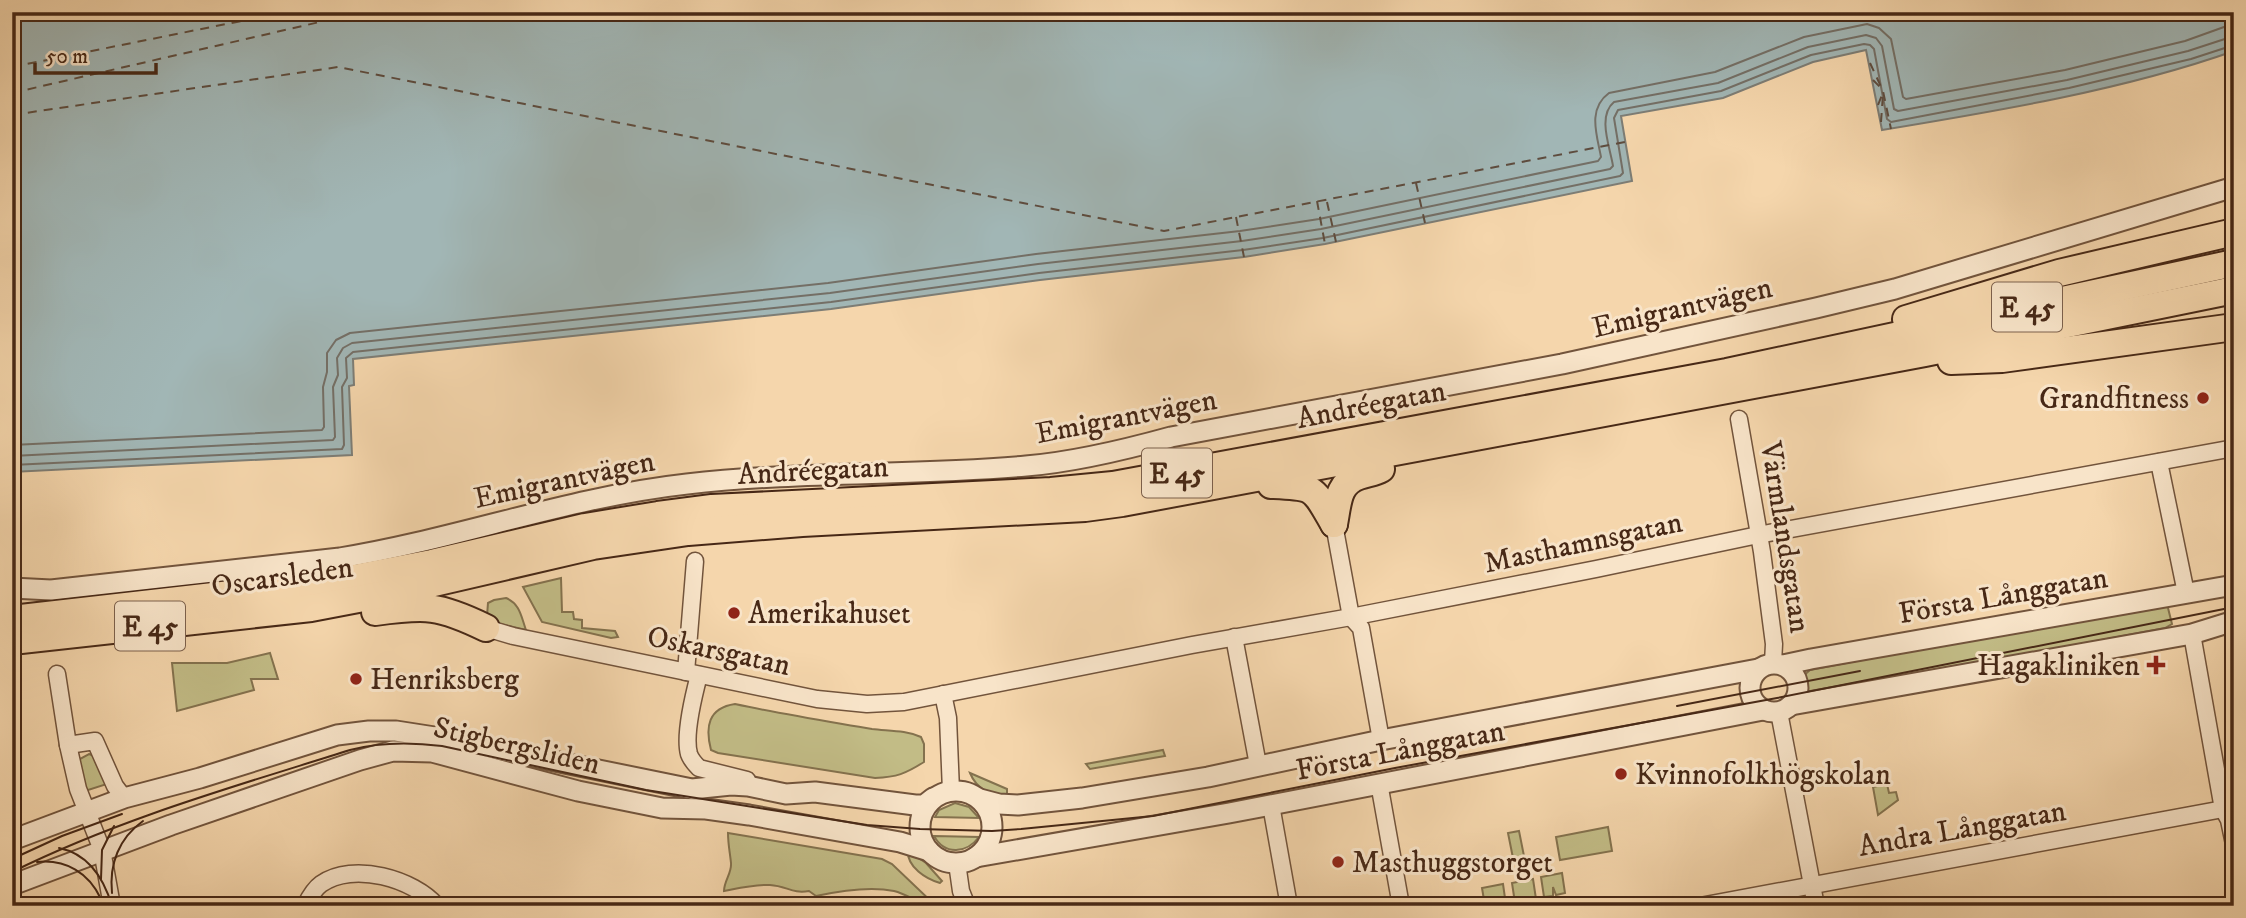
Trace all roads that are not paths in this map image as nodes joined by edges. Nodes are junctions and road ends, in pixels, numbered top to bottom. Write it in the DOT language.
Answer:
graph roads {
  1 [pos="2234,187"];
  2 [pos="2234,232"];
  3 [pos="2234,263"];
  4 [pos="2234,290"];
  5 [pos="2234,327"];
  6 [pos="1820,353"];
  7 [pos="1913,355"];
  8 [pos="1739,419"];
  9 [pos="2234,448"];
  10 [pos="1402,452"];
  11 [pos="2159,462"];
  12 [pos="1249,480"];
  13 [pos="1334,524"];
  14 [pos="1758,535"];
  15 [pos="513,553"];
  16 [pos="695,561"];
  17 [pos="2234,585"];
  18 [pos="12,588"];
  19 [pos="2186,593"];
  20 [pos="311,608"];
  21 [pos="1351,617"];
  22 [pos="12,620"];
  23 [pos="2234,621"];
  24 [pos="486,628"];
  25 [pos="2192,634"];
  26 [pos="1234,637"];
  27 [pos="12,641"];
  28 [pos="1772,666"];
  29 [pos="692,673"];
  30 [pos="57,674"];
  31 [pos="943,694"];
  32 [pos="1778,709"];
  33 [pos="1381,740"];
  34 [pos="68,745"];
  35 [pos="1258,765"];
  36 [pos="1379,783"];
  37 [pos="815,792"];
  38 [pos="942,795"];
  39 [pos="124,798"];
  40 [pos="980,799"];
  41 [pos="1082,799"];
  42 [pos="1271,805"];
  43 [pos="2228,808"];
  44 [pos="86,811"];
  45 [pos="12,841"];
  46 [pos="2234,844"];
  47 [pos="102,850"];
  48 [pos="929,851"];
  49 [pos="966,860"];
  50 [pos="1811,884"];
  51 [pos="12,885"];
  52 [pos="112,906"];
  53 [pos="305,906"];
  54 [pos="437,906"];
  55 [pos="967,906"];
  56 [pos="1289,906"];
  57 [pos="1401,906"];
  58 [pos="1700,906"];
  59 [pos="1816,906"];
  1 -- 18 [label="street, Emigrantvägen"];
  2 -- 6 [label="highway"];
  3 -- 6 [label="highway, Andréegatan / E 45"];
  4 -- 7 [label="highway, Andréegatan / E 45"];
  5 -- 7 [label="highway"];
  6 -- 15 [label="highway, Andréegatan / E 45"];
  7 -- 10 [label="highway, Andréegatan / E 45"];
  8 -- 14 [label="street, Värmlandsgatan"];
  9 -- 11 [label="street, Masthamnsgatan"];
  10 -- 12 [label="highway, Andréegatan / E 45"];
  10 -- 13 [label="highway"];
  11 -- 14 [label="street, Masthamnsgatan"];
  11 -- 19 [label="street"];
  12 -- 13 [label="highway"];
  12 -- 15 [label="highway, Andréegatan / E 45"];
  13 -- 21 [label="street"];
  14 -- 21 [label="street, Masthamnsgatan"];
  14 -- 28 [label="street, Värmlandsgatan"];
  15 -- 20 [label="highway, Oscarsleden / E 45"];
  15 -- 22 [label="highway, Oscarsleden / E 45"];
  16 -- 29 [label="street"];
  17 -- 19 [label="street, Första Långgatan"];
  19 -- 28 [label="street, Första Långgatan"];
  20 -- 24 [label="highway"];
  20 -- 27 [label="highway, Oscarsleden / E 45"];
  21 -- 26 [label="street, Masthamnsgatan"];
  21 -- 33 [label="street"];
  23 -- 25 [label="street, Första Långgatan"];
  24 -- 29 [label="street, Oskarsgatan"];
  25 -- 32 [label="street, Första Långgatan"];
  25 -- 43 [label="street"];
  26 -- 31 [label="street, Masthamnsgatan"];
  26 -- 35 [label="street"];
  28 -- 32 [label="street"];
  28 -- 32 [label="street"];
  28 -- 33 [label="street, Första Långgatan"];
  29 -- 31 [label="street, Oskarsgatan"];
  29 -- 37 [label="street, Stigbergsliden"];
  30 -- 34 [label="street"];
  31 -- 38 [label="street"];
  32 -- 36 [label="street, Första Långgatan"];
  32 -- 50 [label="street"];
  33 -- 35 [label="street, Första Långgatan"];
  34 -- 39 [label="street"];
  34 -- 44 [label="street"];
  35 -- 41 [label="street, Första Långgatan"];
  36 -- 42 [label="street, Första Långgatan"];
  36 -- 57 [label="street"];
  37 -- 38 [label="street, Stigbergsliden"];
  37 -- 39 [label="street, Stigbergsliden"];
  38 -- 40 [label="street, Stigbergsliden"];
  38 -- 48 [label="street"];
  39 -- 44 [label="street, Stigbergsliden"];
  40 -- 41 [label="street, Stigbergsliden"];
  40 -- 49 [label="street"];
  42 -- 49 [label="street, Första Långgatan"];
  42 -- 56 [label="street"];
  43 -- 46 [label="street"];
  43 -- 50 [label="street, Andra Långgatan"];
  44 -- 45 [label="street, Stigbergsliden"];
  44 -- 47 [label="street"];
  47 -- 48 [label="street, Stigbergsliden"];
  47 -- 51 [label="street, Stigbergsliden"];
  47 -- 52 [label="street"];
  48 -- 49 [label="street, Stigbergsliden"];
  49 -- 55 [label="street"];
  50 -- 58 [label="street, Andra Långgatan"];
  50 -- 59 [label="street"];
  53 -- 54 [label="street"];
}
